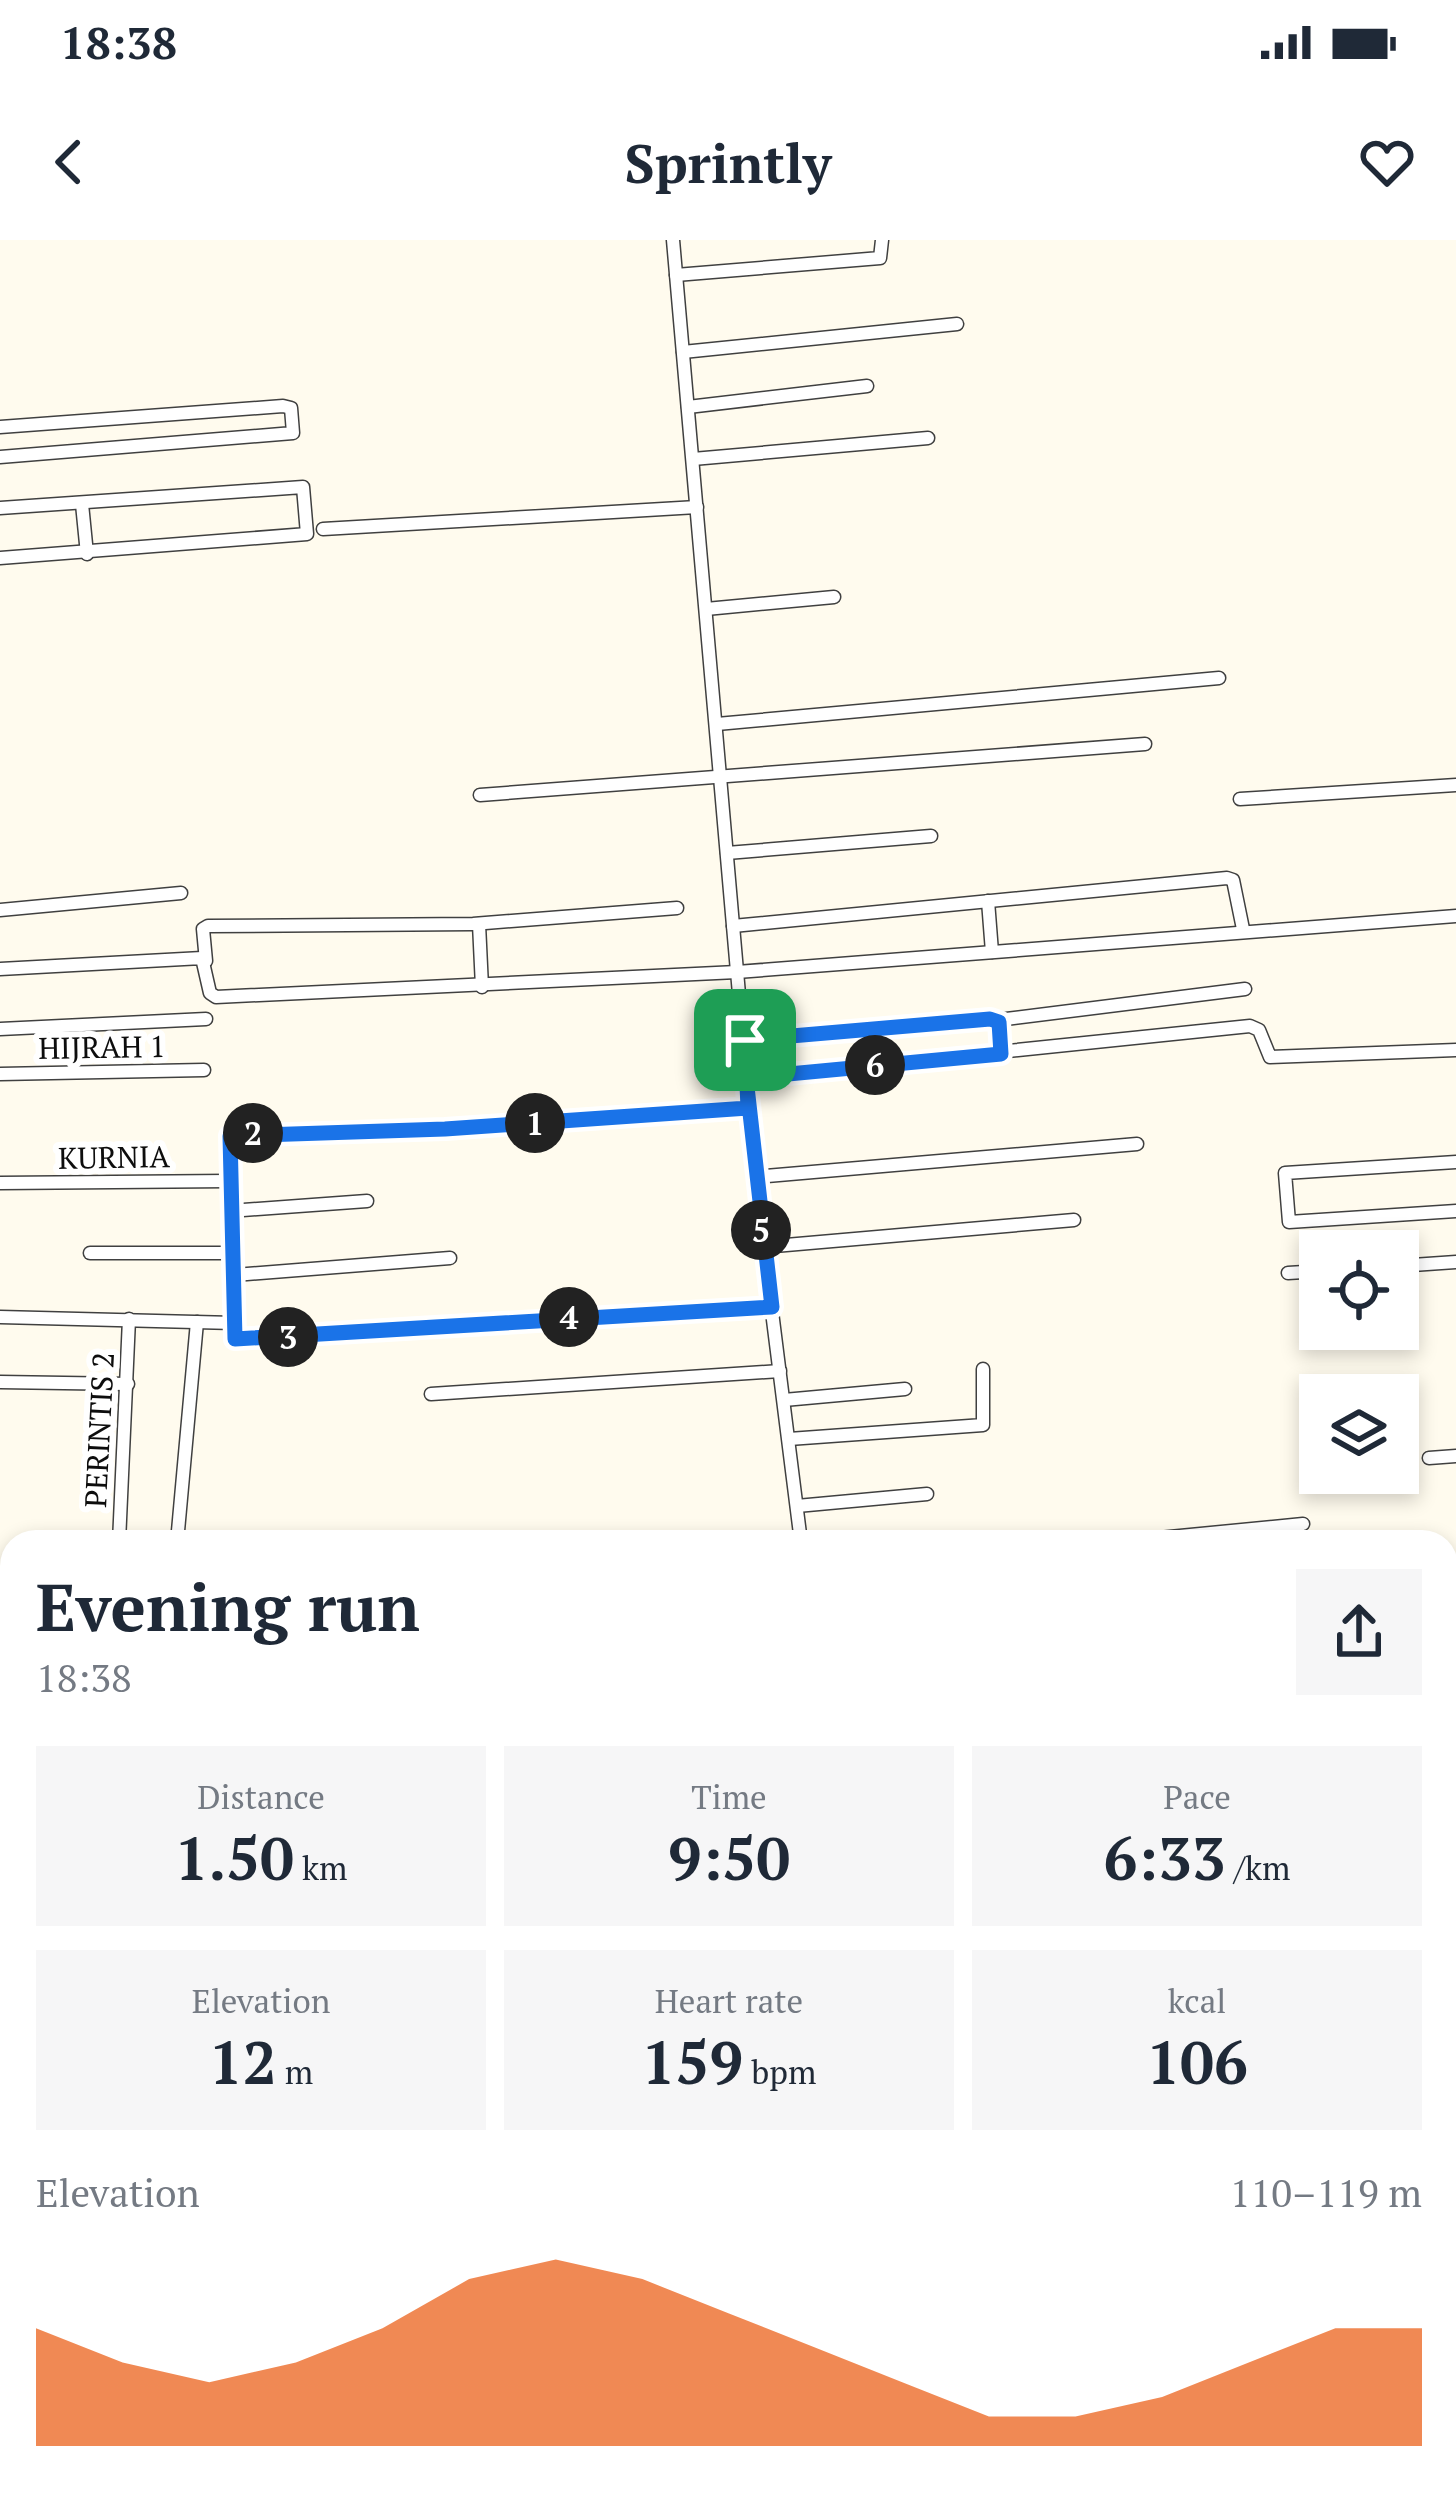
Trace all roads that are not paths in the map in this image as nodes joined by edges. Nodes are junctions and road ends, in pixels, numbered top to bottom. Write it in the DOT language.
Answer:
graph roads {
  1 [pos="673,240"];
  2 [pos="882,240"];
  3 [pos="676,275"];
  4 [pos="957,324"];
  5 [pos="683,352"];
  6 [pos="867,386"];
  7 [pos="688,406"];
  8 [pos="0,427"];
  9 [pos="928,438"];
  10 [pos="0,457"];
  11 [pos="693,460"];
  12 [pos="82,503"];
  13 [pos="697,507"];
  14 [pos="0,508"];
  15 [pos="323,529"];
  16 [pos="87,554"];
  17 [pos="0,558"];
  18 [pos="834,597"];
  19 [pos="706,609"];
  20 [pos="1219,678"];
  21 [pos="717,724"];
  22 [pos="1145,744"];
  23 [pos="721,773"];
  24 [pos="1456,785"];
  25 [pos="480,795"];
  26 [pos="1240,799"];
  27 [pos="932,836"];
  28 [pos="727,853"];
  29 [pos="182,893"];
  30 [pos="988,901"];
  31 [pos="677,908"];
  32 [pos="0,910"];
  33 [pos="1456,916"];
  34 [pos="479,924"];
  35 [pos="733,926"];
  36 [pos="1244,929"];
  37 [pos="992,952"];
  38 [pos="200,960"];
  39 [pos="0,969"];
  40 [pos="737,972"];
  41 [pos="482,987"];
  42 [pos="1245,989"];
  43 [pos="206,1019"];
  44 [pos="998,1020"];
  45 [pos="0,1029"];
  46 [pos="745,1040"];
  47 [pos="1456,1050"];
  48 [pos="1001,1054"];
  49 [pos="204,1070"];
  50 [pos="0,1074"];
  51 [pos="746,1078"];
  52 [pos="748,1108"];
  53 [pos="1137,1144"];
  54 [pos="1456,1162"];
  55 [pos="755,1177"];
  56 [pos="229,1181"];
  57 [pos="0,1183"];
  58 [pos="367,1201"];
  59 [pos="230,1211"];
  60 [pos="1456,1211"];
  61 [pos="1074,1220"];
  62 [pos="763,1247"];
  63 [pos="90,1253"];
  64 [pos="232,1253"];
  65 [pos="450,1258"];
  66 [pos="1456,1262"];
  67 [pos="1419,1265"];
  68 [pos="1299,1273"];
  69 [pos="1288,1274"];
  70 [pos="235,1275"];
  71 [pos="772,1307"];
  72 [pos="0,1317"];
  73 [pos="129,1319"];
  74 [pos="197,1322"];
  75 [pos="233,1323"];
  76 [pos="983,1369"];
  77 [pos="780,1371"];
  78 [pos="0,1382"];
  79 [pos="128,1384"];
  80 [pos="905,1389"];
  81 [pos="431,1394"];
  82 [pos="784,1400"];
  83 [pos="789,1439"];
  84 [pos="1456,1456"];
  85 [pos="1429,1459"];
  86 [pos="927,1494"];
  87 [pos="797,1506"];
  88 [pos="1303,1524"];
  89 [pos="120,1530"];
  90 [pos="178,1530"];
  91 [pos="800,1530"];
  92 [pos="1241,1530"];
  1 -- 3 [label="street"];
  2 -- 3 [label="street"];
  3 -- 5 [label="street"];
  4 -- 5 [label="street"];
  5 -- 7 [label="street"];
  6 -- 7 [label="street"];
  7 -- 11 [label="street"];
  8 -- 10 [label="street"];
  9 -- 11 [label="street"];
  11 -- 13 [label="street"];
  12 -- 14 [label="street"];
  12 -- 16 [label="street"];
  12 -- 16 [label="street"];
  13 -- 15 [label="street"];
  13 -- 19 [label="street"];
  16 -- 17 [label="street"];
  18 -- 19 [label="street"];
  19 -- 21 [label="street"];
  20 -- 21 [label="street"];
  21 -- 23 [label="street"];
  22 -- 23 [label="street"];
  23 -- 25 [label="street"];
  23 -- 28 [label="street"];
  24 -- 26 [label="street"];
  27 -- 28 [label="street"];
  28 -- 35 [label="street"];
  29 -- 32 [label="street"];
  30 -- 35 [label="street"];
  30 -- 36 [label="street"];
  30 -- 37 [label="street"];
  31 -- 34 [label="street"];
  33 -- 36 [label="street"];
  34 -- 38 [label="street"];
  34 -- 41 [label="street"];
  35 -- 40 [label="street"];
  36 -- 37 [label="street"];
  37 -- 40 [label="street"];
  38 -- 39 [label="street"];
  38 -- 41 [label="street"];
  40 -- 41 [label="street"];
  40 -- 46 [label="street"];
  42 -- 44 [label="street"];
  43 -- 45 [label="street"];
  44 -- 46 [label="street"];
  44 -- 48 [label="street"];
  46 -- 51 [label="street"];
  47 -- 48 [label="street"];
  48 -- 51 [label="street"];
  49 -- 50 [label="street, HIJRAH 1"];
  51 -- 52 [label="street"];
  52 -- 55 [label="street"];
  52 -- 56 [label="street"];
  53 -- 55 [label="street"];
  54 -- 60 [label="street"];
  55 -- 62 [label="street"];
  56 -- 57 [label="street, KURNIA"];
  56 -- 59 [label="street"];
  58 -- 59 [label="street"];
  59 -- 64 [label="street"];
  61 -- 62 [label="street"];
  62 -- 71 [label="street"];
  63 -- 64 [label="street"];
  64 -- 70 [label="street"];
  65 -- 70 [label="street"];
  66 -- 67 [label="street"];
  68 -- 69 [label="street"];
  70 -- 75 [label="street"];
  71 -- 75 [label="street"];
  71 -- 77 [label="street"];
  72 -- 73 [label="street"];
  73 -- 74 [label="street"];
  73 -- 79 [label="street, PERINTIS 2"];
  74 -- 75 [label="street"];
  74 -- 90 [label="street"];
  76 -- 83 [label="street"];
  77 -- 81 [label="street"];
  77 -- 82 [label="street"];
  78 -- 79 [label="street"];
  79 -- 89 [label="street, PERINTIS 2"];
  80 -- 82 [label="street"];
  82 -- 83 [label="street"];
  83 -- 87 [label="street"];
  84 -- 85 [label="street"];
  86 -- 87 [label="street"];
  87 -- 91 [label="street"];
  88 -- 92 [label="street"];
}
